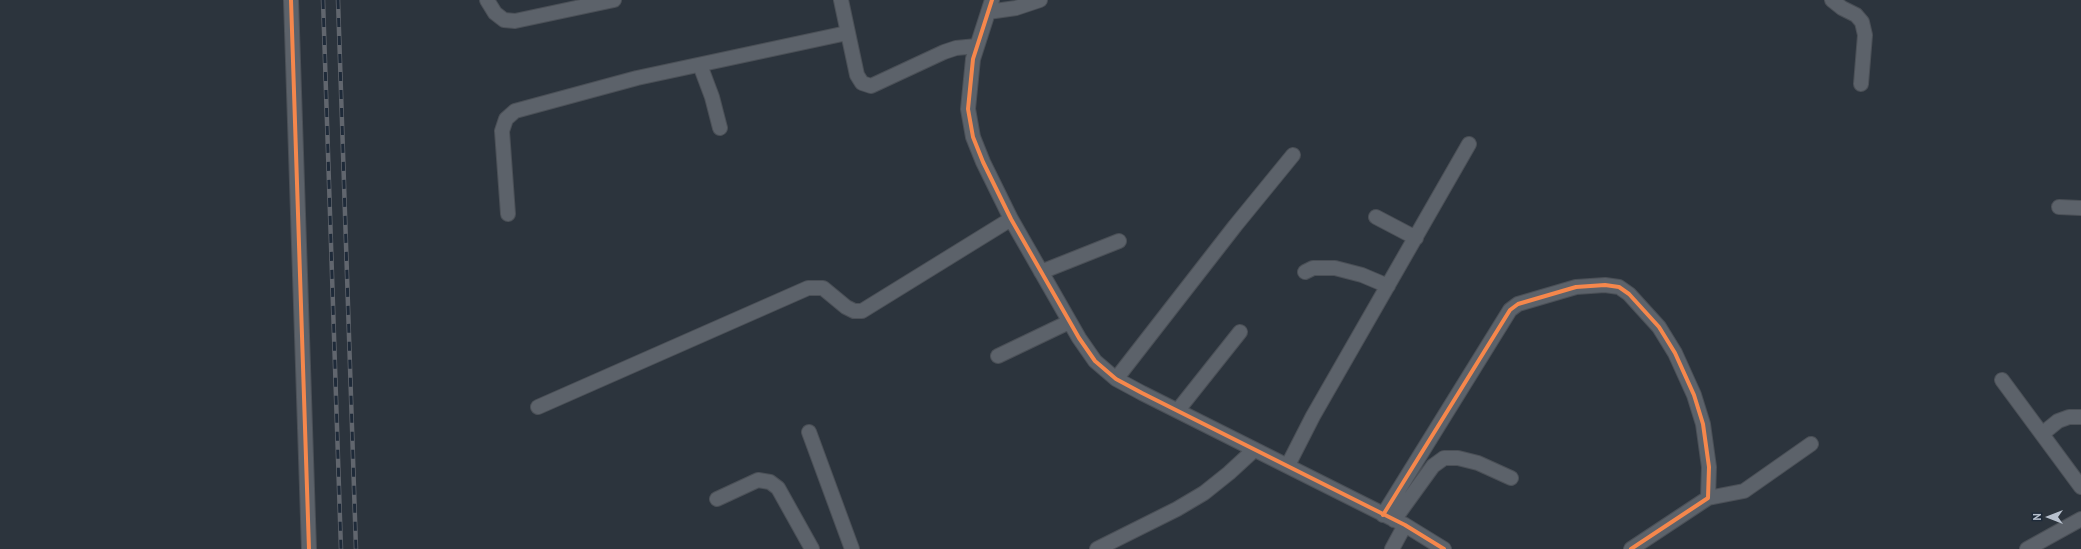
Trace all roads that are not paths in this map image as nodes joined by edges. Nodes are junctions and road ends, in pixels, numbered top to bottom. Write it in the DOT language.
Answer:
graph roads {
  1 [pos="291,0"];
  2 [pos="487,0"];
  3 [pos="614,0"];
  4 [pos="841,0"];
  5 [pos="1040,0"];
  6 [pos="1832,0"];
  7 [pos="990,6"];
  8 [pos="847,33"];
  9 [pos="977,46"];
  10 [pos="700,65"];
  11 [pos="1861,84"];
  12 [pos="720,128"];
  13 [pos="1469,144"];
  14 [pos="1293,155"];
  15 [pos="2059,207"];
  16 [pos="2081,208"];
  17 [pos="508,214"];
  18 [pos="1376,217"];
  19 [pos="1011,219"];
  20 [pos="1416,238"];
  21 [pos="1119,241"];
  22 [pos="1041,272"];
  23 [pos="1304,272"];
  24 [pos="1388,286"];
  25 [pos="1069,322"];
  26 [pos="1240,332"];
  27 [pos="998,356"];
  28 [pos="1116,379"];
  29 [pos="2002,380"];
  30 [pos="538,407"];
  31 [pos="1178,410"];
  32 [pos="2081,417"];
  33 [pos="809,432"];
  34 [pos="2042,434"];
  35 [pos="1811,444"];
  36 [pos="1254,450"];
  37 [pos="1288,465"];
  38 [pos="1511,478"];
  39 [pos="2081,487"];
  40 [pos="1708,498"];
  41 [pos="717,499"];
  42 [pos="2081,519"];
  43 [pos="1394,520"];
  44 [pos="1440,548"];
  45 [pos="309,549"];
  46 [pos="812,549"];
  47 [pos="852,549"];
  48 [pos="1097,549"];
  49 [pos="1392,549"];
  50 [pos="1631,549"];
  51 [pos="2027,549"];
  1 -- 45 [label="street"];
  2 -- 3 [label="street"];
  4 -- 8 [label="street"];
  5 -- 7 [label="street"];
  6 -- 11 [label="street"];
  7 -- 9 [label="street"];
  8 -- 9 [label="street"];
  8 -- 10 [label="street"];
  9 -- 19 [label="street"];
  10 -- 12 [label="street"];
  10 -- 17 [label="street"];
  13 -- 20 [label="street"];
  14 -- 28 [label="street"];
  15 -- 16 [label="street"];
  18 -- 20 [label="street"];
  19 -- 22 [label="street"];
  19 -- 30 [label="street"];
  20 -- 24 [label="street"];
  21 -- 22 [label="street"];
  22 -- 25 [label="street"];
  23 -- 24 [label="street"];
  24 -- 37 [label="street"];
  25 -- 27 [label="street"];
  25 -- 28 [label="street"];
  26 -- 31 [label="street"];
  28 -- 31 [label="street"];
  29 -- 34 [label="street"];
  31 -- 36 [label="street"];
  32 -- 34 [label="street"];
  33 -- 47 [label="street"];
  34 -- 39 [label="street"];
  35 -- 40 [label="street"];
  36 -- 37 [label="street"];
  36 -- 48 [label="street"];
  37 -- 43 [label="street"];
  38 -- 43 [label="street"];
  40 -- 43 [label="street"];
  40 -- 50 [label="street"];
  41 -- 46 [label="street"];
  42 -- 51 [label="street"];
  43 -- 44 [label="street"];
  43 -- 49 [label="street"];
}
